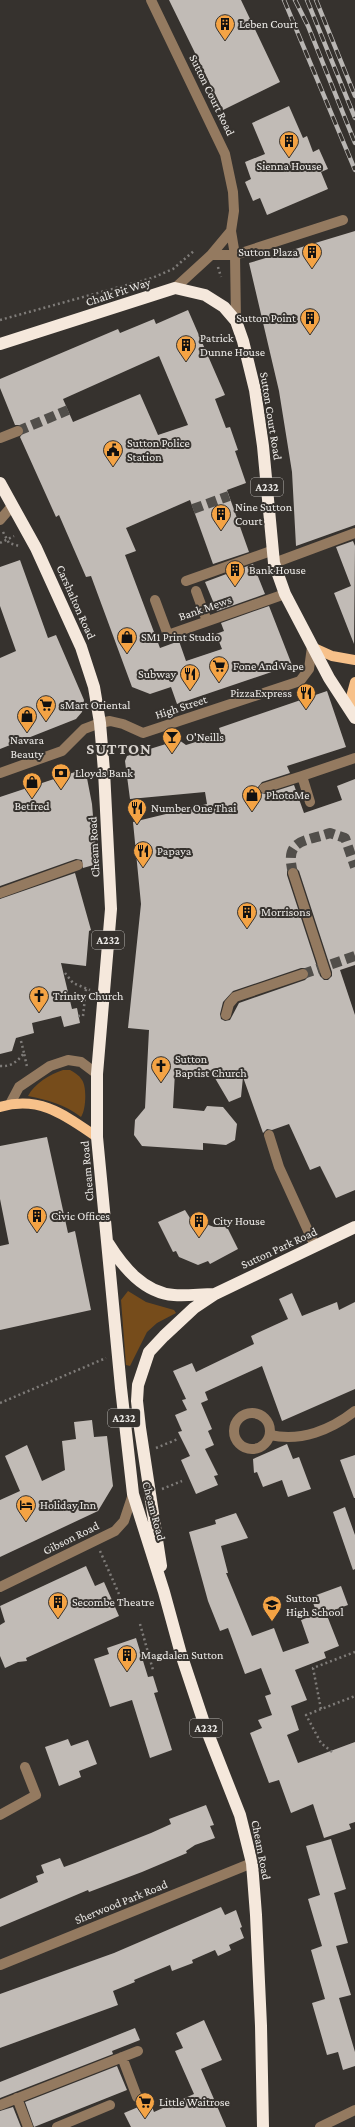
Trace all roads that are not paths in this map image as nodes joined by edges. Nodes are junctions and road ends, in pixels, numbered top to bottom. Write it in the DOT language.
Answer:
graph roads {
  1 [pos="151,0"];
  2 [pos="342,220"];
  3 [pos="231,230"];
  4 [pos="211,255"];
  5 [pos="235,255"];
  6 [pos="175,288"];
  7 [pos="236,321"];
  8 [pos="0,344"];
  9 [pos="18,431"];
  10 [pos="0,438"];
  11 [pos="0,483"];
  12 [pos="12,506"];
  13 [pos="0,520"];
  14 [pos="355,533"];
  15 [pos="272,557"];
  16 [pos="186,581"];
  17 [pos="196,591"];
  18 [pos="285,594"];
  19 [pos="155,600"];
  20 [pos="207,621"];
  21 [pos="312,647"];
  22 [pos="355,660"];
  23 [pos="355,682"];
  24 [pos="354,715"];
  25 [pos="100,723"];
  26 [pos="102,742"];
  27 [pos="355,758"];
  28 [pos="0,773"];
  29 [pos="302,776"];
  30 [pos="264,788"];
  31 [pos="310,802"];
  32 [pos="78,865"];
  33 [pos="293,873"];
  34 [pos="0,893"];
  35 [pos="303,974"];
  36 [pos="326,974"];
  37 [pos="226,1015"];
  38 [pos="97,1074"];
  39 [pos="5,1105"];
  40 [pos="269,1135"];
  41 [pos="97,1137"];
  42 [pos="355,1227"];
  43 [pos="107,1240"];
  44 [pos="315,1246"];
  45 [pos="215,1294"];
  46 [pos="138,1385"];
  47 [pos="355,1411"];
  48 [pos="270,1435"];
  49 [pos="133,1494"];
  50 [pos="0,1587"];
  51 [pos="164,1592"];
  52 [pos="25,1766"];
  53 [pos="0,1815"];
  54 [pos="252,1863"];
  55 [pos="0,1965"];
  56 [pos="138,2051"];
  57 [pos="122,2058"];
  58 [pos="137,2096"];
  59 [pos="17,2098"];
  60 [pos="0,2105"];
  61 [pos="110,2105"];
  62 [pos="354,2113"];
  63 [pos="28,2127"];
  64 [pos="57,2127"];
  65 [pos="263,2127"];
  66 [pos="320,2127"];
  1 -- 3 [label="street, Sutton Court Road"];
  2 -- 5 [label="street"];
  3 -- 4 [label="street"];
  3 -- 5 [label="street, Sutton Court Road"];
  4 -- 5 [label="street"];
  4 -- 6 [label="street"];
  5 -- 7 [label="street, Sutton Court Road"];
  6 -- 7 [label="highway, Chalk Pit Way / A232"];
  6 -- 8 [label="highway, Chalk Pit Way / A232"];
  7 -- 15 [label="highway, Sutton Court Road / A232"];
  9 -- 10 [label="street"];
  11 -- 12 [label="highway, Carshalton Road / A232"];
  12 -- 13 [label="street"];
  12 -- 25 [label="highway, Carshalton Road / A232"];
  14 -- 15 [label="street"];
  15 -- 16 [label="street"];
  15 -- 18 [label="highway, Sutton Court Road / A232"];
  17 -- 20 [label="street"];
  18 -- 20 [label="street, Bank Mews"];
  18 -- 21 [label="highway, Sutton Court Road / A232"];
  19 -- 20 [label="street, Bank Mews"];
  21 -- 22 [label="main road"];
  21 -- 24 [label="highway, A232"];
  21 -- 25 [label="street, High Street"];
  23 -- 24 [label="main road"];
  25 -- 26 [label="highway, Carshalton Road / A232"];
  25 -- 28 [label="street, High Street"];
  26 -- 38 [label="highway, Cheam Road / A232"];
  27 -- 29 [label="street"];
  29 -- 30 [label="street"];
  29 -- 31 [label="street"];
  32 -- 34 [label="street"];
  33 -- 36 [label="street"];
  35 -- 37 [label="street"];
  38 -- 39 [label="street"];
  38 -- 41 [label="highway, Cheam Road / A232"];
  39 -- 41 [label="main road"];
  40 -- 44 [label="street"];
  41 -- 43 [label="highway, Cheam Road / A232"];
  42 -- 44 [label="highway, Sutton Park Road / A232"];
  43 -- 45 [label="highway, Sutton Park Road / A232"];
  43 -- 49 [label="highway, Cheam Road / A232"];
  44 -- 45 [label="highway, Sutton Park Road / A232"];
  45 -- 46 [label="highway, Sutton Park Road / A232"];
  46 -- 51 [label="highway, Cheam Road / A232"];
  47 -- 48 [label="street"];
  49 -- 50 [label="street, Gibson Road"];
  49 -- 51 [label="highway, Cheam Road / A232"];
  51 -- 54 [label="highway, Cheam Road / A232"];
  52 -- 53 [label="street"];
  54 -- 55 [label="street, Sherwood Park Road"];
  54 -- 65 [label="highway, Cheam Road / A232"];
  56 -- 57 [label="street"];
  57 -- 58 [label="street"];
  57 -- 59 [label="street"];
  59 -- 60 [label="street"];
  59 -- 63 [label="street"];
  61 -- 64 [label="street"];
  62 -- 66 [label="street"];
}
